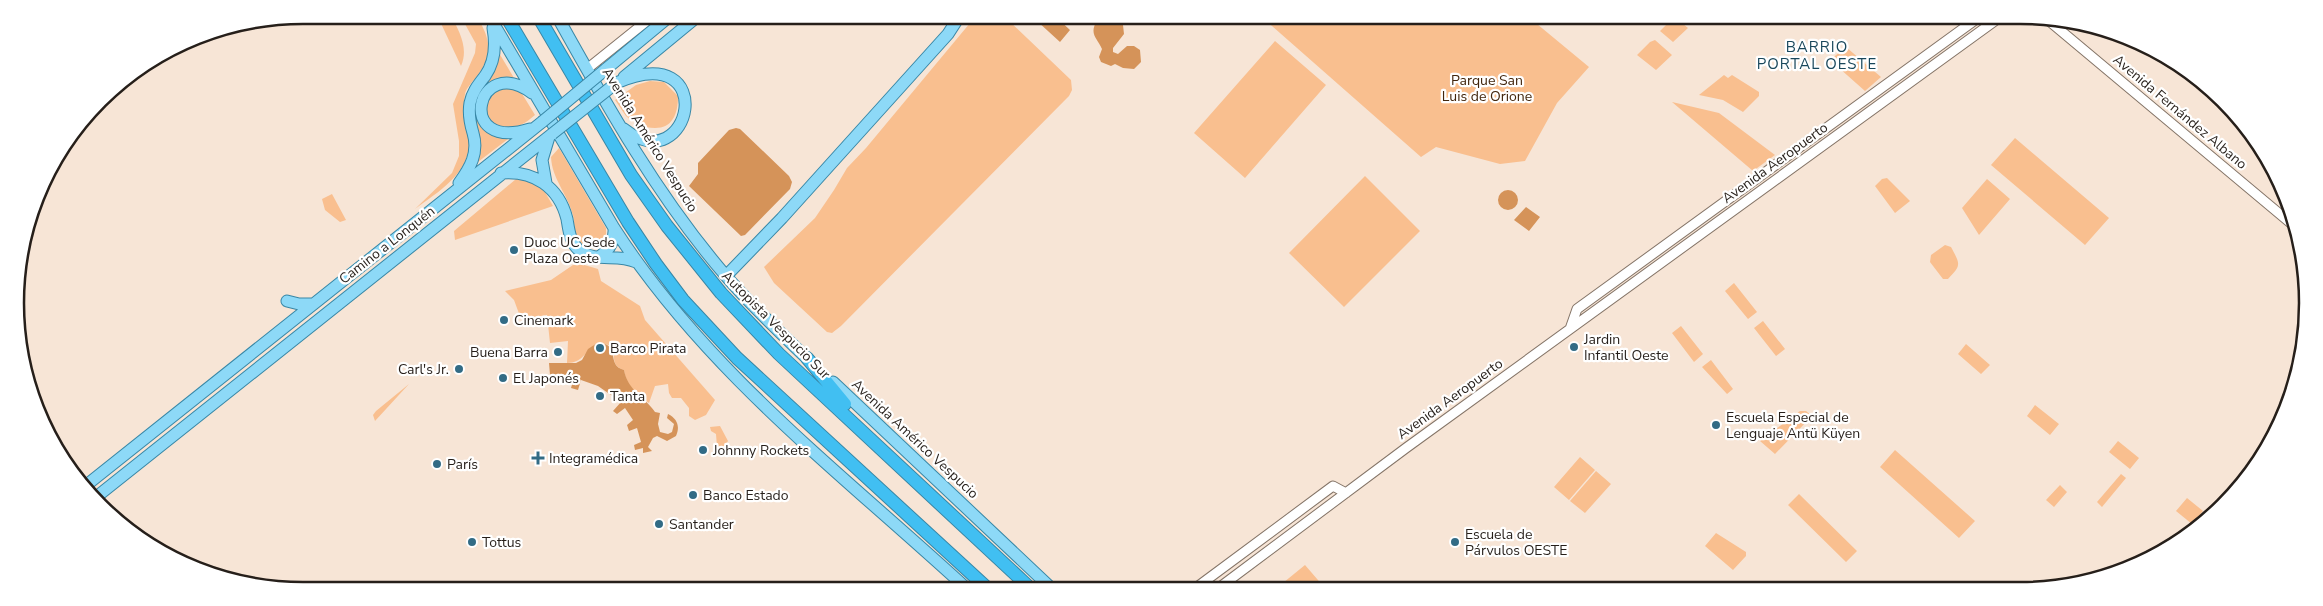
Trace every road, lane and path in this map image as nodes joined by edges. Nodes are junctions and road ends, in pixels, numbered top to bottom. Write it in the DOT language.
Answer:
graph roads {
  1 [pos="491,24"];
  2 [pos="493,24"];
  3 [pos="511,24"];
  4 [pos="543,24"];
  5 [pos="563,24"];
  6 [pos="643,24"];
  7 [pos="660,24"];
  8 [pos="688,24"];
  9 [pos="954,24"];
  10 [pos="1969,24"];
  11 [pos="1990,24"];
  12 [pos="2055,26"];
  13 [pos="587,69"];
  14 [pos="615,84"];
  15 [pos="536,96"];
  16 [pos="538,125"];
  17 [pos="620,126"];
  18 [pos="551,134"];
  19 [pos="501,173"];
  20 [pos="546,183"];
  21 [pos="449,195"];
  22 [pos="2286,219"];
  23 [pos="614,228"];
  24 [pos="406,249"];
  25 [pos="599,257"];
  26 [pos="636,262"];
  27 [pos="726,276"];
  28 [pos="357,299"];
  29 [pos="287,301"];
  30 [pos="312,304"];
  31 [pos="1577,309"];
  32 [pos="1584,319"];
  33 [pos="1570,329"];
  34 [pos="807,358"];
  35 [pos="904,469"];
  36 [pos="89,483"];
  37 [pos="1346,493"];
  38 [pos="100,494"];
  39 [pos="959,582"];
  40 [pos="981,582"];
  41 [pos="1024,582"];
  42 [pos="1045,582"];
  43 [pos="1204,582"];
  44 [pos="1227,582"];
  1 -- 21 [label="main road"];
  2 -- 15 [label="main road"];
  3 -- 40 [label="highway"];
  4 -- 35 [label="highway, Autopista Vespucio Sur"];
  5 -- 13 [label="main road, Avenida Américo Vespucio"];
  6 -- 13 [label="street"];
  7 -- 16 [label="main road, Camino a Lonquén, bridge"];
  8 -- 14 [label="main road, Camino a Lonquén"];
  9 -- 27 [label="main road"];
  10 -- 31 [label="street, Avenida Aeropuerto"];
  11 -- 32 [label="street, Avenida Aeropuerto"];
  12 -- 22 [label="street, Avenida Fernández Albano"];
  13 -- 17 [label="main road, Avenida Américo Vespucio"];
  14 -- 17 [label="main road"];
  14 -- 18 [label="main road, Camino a Lonquén, bridge"];
  15 -- 16 [label="main road"];
  15 -- 23 [label="main road"];
  16 -- 21 [label="main road, Camino a Lonquén"];
  17 -- 27 [label="main road, Avenida Américo Vespucio"];
  18 -- 19 [label="main road, Camino a Lonquén"];
  18 -- 20 [label="main road"];
  19 -- 20 [label="main road"];
  19 -- 24 [label="main road, Camino a Lonquén"];
  20 -- 25 [label="main road"];
  21 -- 30 [label="main road, Camino a Lonquén"];
  23 -- 25 [label="main road"];
  23 -- 26 [label="main road"];
  24 -- 28 [label="main road"];
  24 -- 38 [label="main road, Camino a Lonquén"];
  25 -- 26 [label="main road"];
  26 -- 39 [label="main road"];
  27 -- 34 [label="main road, Avenida Américo Vespucio"];
  29 -- 30 [label="main road"];
  30 -- 36 [label="main road, Camino a Lonquén"];
  31 -- 32 [label="street"];
  31 -- 33 [label="street"];
  32 -- 33 [label="street, Avenida Aeropuerto"];
  33 -- 37 [label="street, Avenida Aeropuerto"];
  34 -- 35 [label="highway"];
  34 -- 42 [label="main road, Avenida Américo Vespucio"];
  35 -- 41 [label="highway, Autopista Vespucio Sur"];
  37 -- 43 [label="street"];
  37 -- 44 [label="street, Avenida Aeropuerto"];
}
